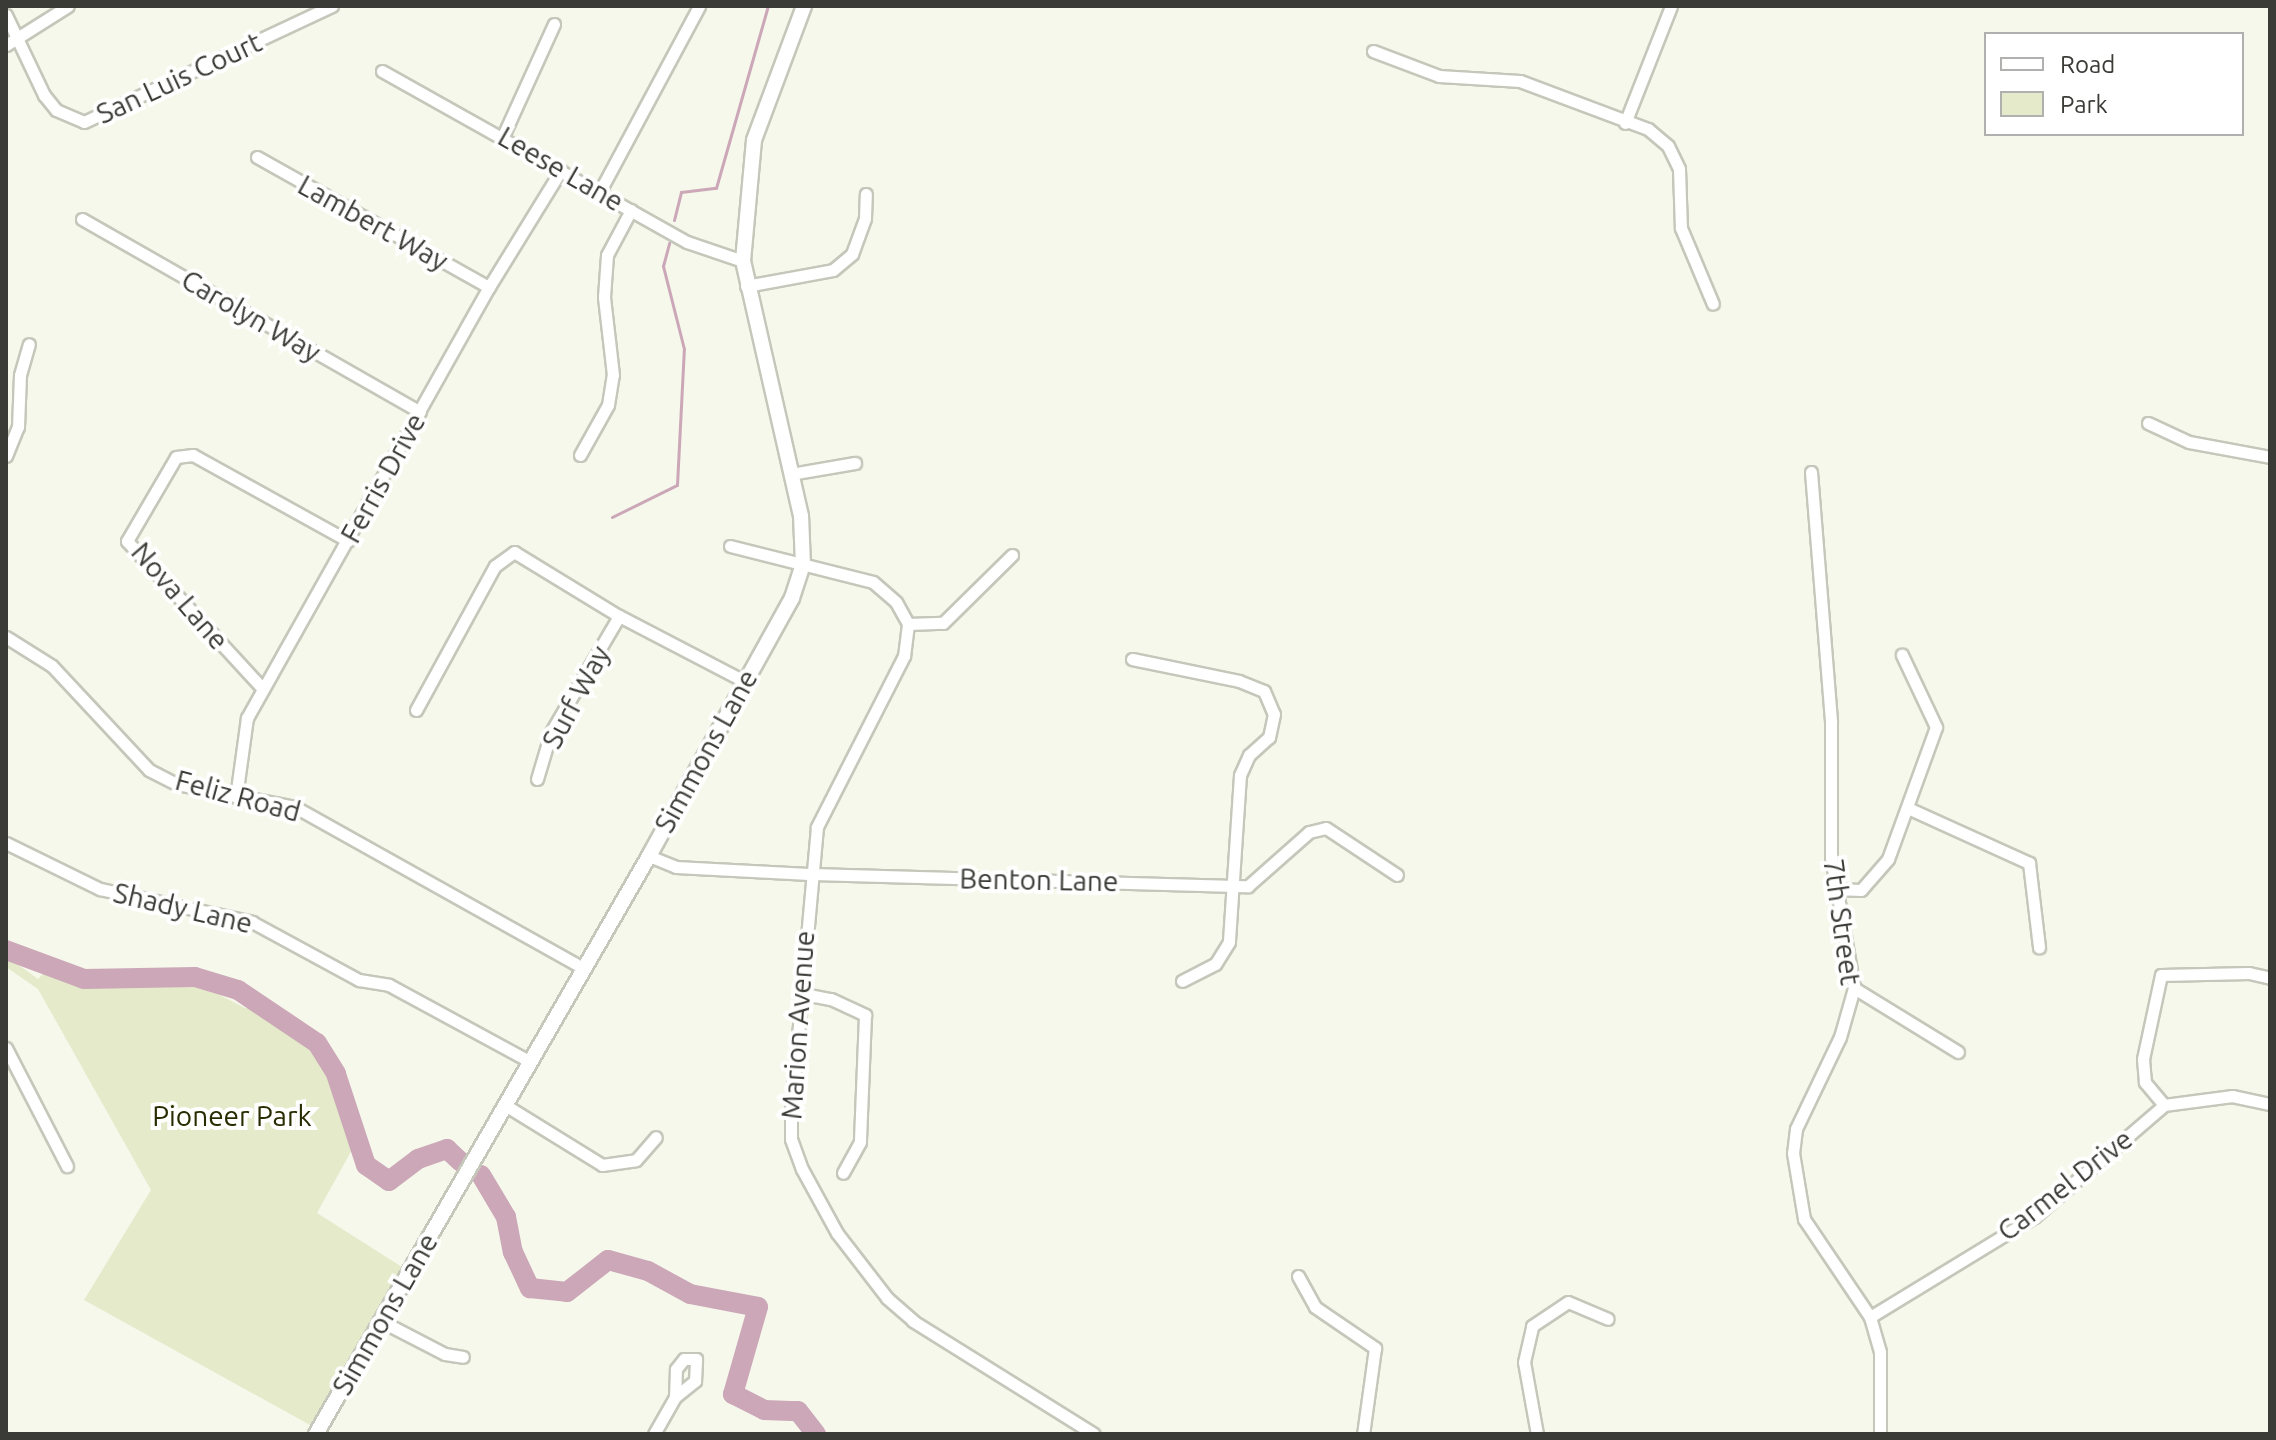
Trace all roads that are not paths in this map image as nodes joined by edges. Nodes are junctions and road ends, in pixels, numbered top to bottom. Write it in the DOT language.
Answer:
graph roads {
  1 [pos="68,6"];
  2 [pos="332,6"];
  3 [pos="699,6"];
  4 [pos="804,6"];
  5 [pos="1671,6"];
  6 [pos="6,15"];
  7 [pos="554,24"];
  8 [pos="18,39"];
  9 [pos="6,45"];
  10 [pos="1373,51"];
  11 [pos="382,71"];
  12 [pos="1625,123"];
  13 [pos="503,136"];
  14 [pos="257,157"];
  15 [pos="561,170"];
  16 [pos="600,191"];
  17 [pos="866,194"];
  18 [pos="631,210"];
  19 [pos="82,219"];
  20 [pos="743,261"];
  21 [pos="746,286"];
  22 [pos="489,287"];
  23 [pos="1713,304"];
  24 [pos="29,344"];
  25 [pos="420,412"];
  26 [pos="2148,423"];
  27 [pos="580,455"];
  28 [pos="6,456"];
  29 [pos="2270,457"];
  30 [pos="855,463"];
  31 [pos="1811,472"];
  32 [pos="791,474"];
  33 [pos="348,541"];
  34 [pos="730,546"];
  35 [pos="1012,555"];
  36 [pos="803,565"];
  37 [pos="619,616"];
  38 [pos="908,624"];
  39 [pos="6,637"];
  40 [pos="1902,655"];
  41 [pos="1132,659"];
  42 [pos="744,681"];
  43 [pos="263,689"];
  44 [pos="416,710"];
  45 [pos="537,779"];
  46 [pos="236,797"];
  47 [pos="1910,809"];
  48 [pos="6,843"];
  49 [pos="649,856"];
  50 [pos="809,874"];
  51 [pos="1397,875"];
  52 [pos="1235,885"];
  53 [pos="1834,889"];
  54 [pos="2039,947"];
  55 [pos="581,967"];
  56 [pos="2270,978"];
  57 [pos="1182,981"];
  58 [pos="1854,988"];
  59 [pos="799,993"];
  60 [pos="6,1048"];
  61 [pos="1958,1052"];
  62 [pos="529,1061"];
  63 [pos="2270,1104"];
  64 [pos="505,1105"];
  65 [pos="2164,1105"];
  66 [pos="656,1137"];
  67 [pos="67,1166"];
  68 [pos="843,1173"];
  69 [pos="1298,1276"];
  70 [pos="1870,1317"];
  71 [pos="1608,1319"];
  72 [pos="381,1321"];
  73 [pos="463,1357"];
  74 [pos="675,1397"];
  75 [pos="316,1434"];
  76 [pos="654,1434"];
  77 [pos="1094,1434"];
  78 [pos="1363,1434"];
  79 [pos="1537,1434"];
  80 [pos="1880,1434"];
  1 -- 8 [label="street"];
  2 -- 8 [label="street, San Luis Court"];
  3 -- 16 [label="street"];
  4 -- 20 [label="street, Simmons Lane"];
  5 -- 12 [label="street"];
  6 -- 8 [label="street"];
  7 -- 13 [label="street"];
  8 -- 9 [label="street"];
  10 -- 12 [label="street"];
  11 -- 13 [label="street, Leese Lane"];
  12 -- 23 [label="street"];
  13 -- 15 [label="street, Leese Lane"];
  14 -- 22 [label="street, Lambert Way"];
  15 -- 16 [label="street, Leese Lane"];
  15 -- 22 [label="street, Ferris Drive"];
  16 -- 18 [label="street, Leese Lane"];
  17 -- 21 [label="street"];
  18 -- 20 [label="street, Leese Lane"];
  18 -- 27 [label="street"];
  19 -- 25 [label="street, Carolyn Way"];
  20 -- 21 [label="street, Simmons Lane"];
  21 -- 32 [label="street, Simmons Lane"];
  22 -- 25 [label="street, Ferris Drive"];
  24 -- 28 [label="street"];
  25 -- 33 [label="street, Ferris Drive"];
  26 -- 29 [label="street"];
  30 -- 32 [label="street"];
  31 -- 53 [label="street, 7th Street"];
  32 -- 36 [label="street, Simmons Lane"];
  33 -- 43 [label="street, Ferris Drive"];
  33 -- 43 [label="street, Nova Lane"];
  34 -- 36 [label="street"];
  35 -- 38 [label="street"];
  36 -- 38 [label="street"];
  36 -- 42 [label="street, Simmons Lane"];
  37 -- 42 [label="street"];
  37 -- 44 [label="street"];
  37 -- 45 [label="street, Surf Way"];
  38 -- 50 [label="street, Marion Avenue"];
  39 -- 46 [label="street, Feliz Road"];
  40 -- 47 [label="street"];
  41 -- 52 [label="street"];
  42 -- 49 [label="street, Simmons Lane"];
  43 -- 46 [label="street, Ferris Drive"];
  46 -- 55 [label="street, Feliz Road"];
  47 -- 53 [label="street"];
  47 -- 54 [label="street"];
  48 -- 62 [label="street, Shady Lane"];
  49 -- 50 [label="street, Benton Lane"];
  49 -- 55 [label="street, Simmons Lane"];
  50 -- 52 [label="street, Benton Lane"];
  50 -- 59 [label="street, Marion Avenue"];
  51 -- 52 [label="street, Benton Lane"];
  52 -- 57 [label="street"];
  53 -- 58 [label="street, 7th Street"];
  55 -- 62 [label="street, Simmons Lane"];
  56 -- 65 [label="street"];
  58 -- 61 [label="street"];
  58 -- 70 [label="street, 7th Street"];
  59 -- 68 [label="street"];
  59 -- 77 [label="street, Marion Avenue"];
  60 -- 67 [label="street"];
  62 -- 64 [label="street, Simmons Lane"];
  63 -- 65 [label="street"];
  64 -- 66 [label="street"];
  64 -- 72 [label="street, Simmons Lane"];
  65 -- 70 [label="street, Carmel Drive"];
  69 -- 78 [label="street"];
  70 -- 80 [label="street, 7th Street"];
  71 -- 79 [label="street"];
  72 -- 73 [label="street"];
  72 -- 75 [label="street, Simmons Lane"];
  74 -- 76 [label="street"];
}
